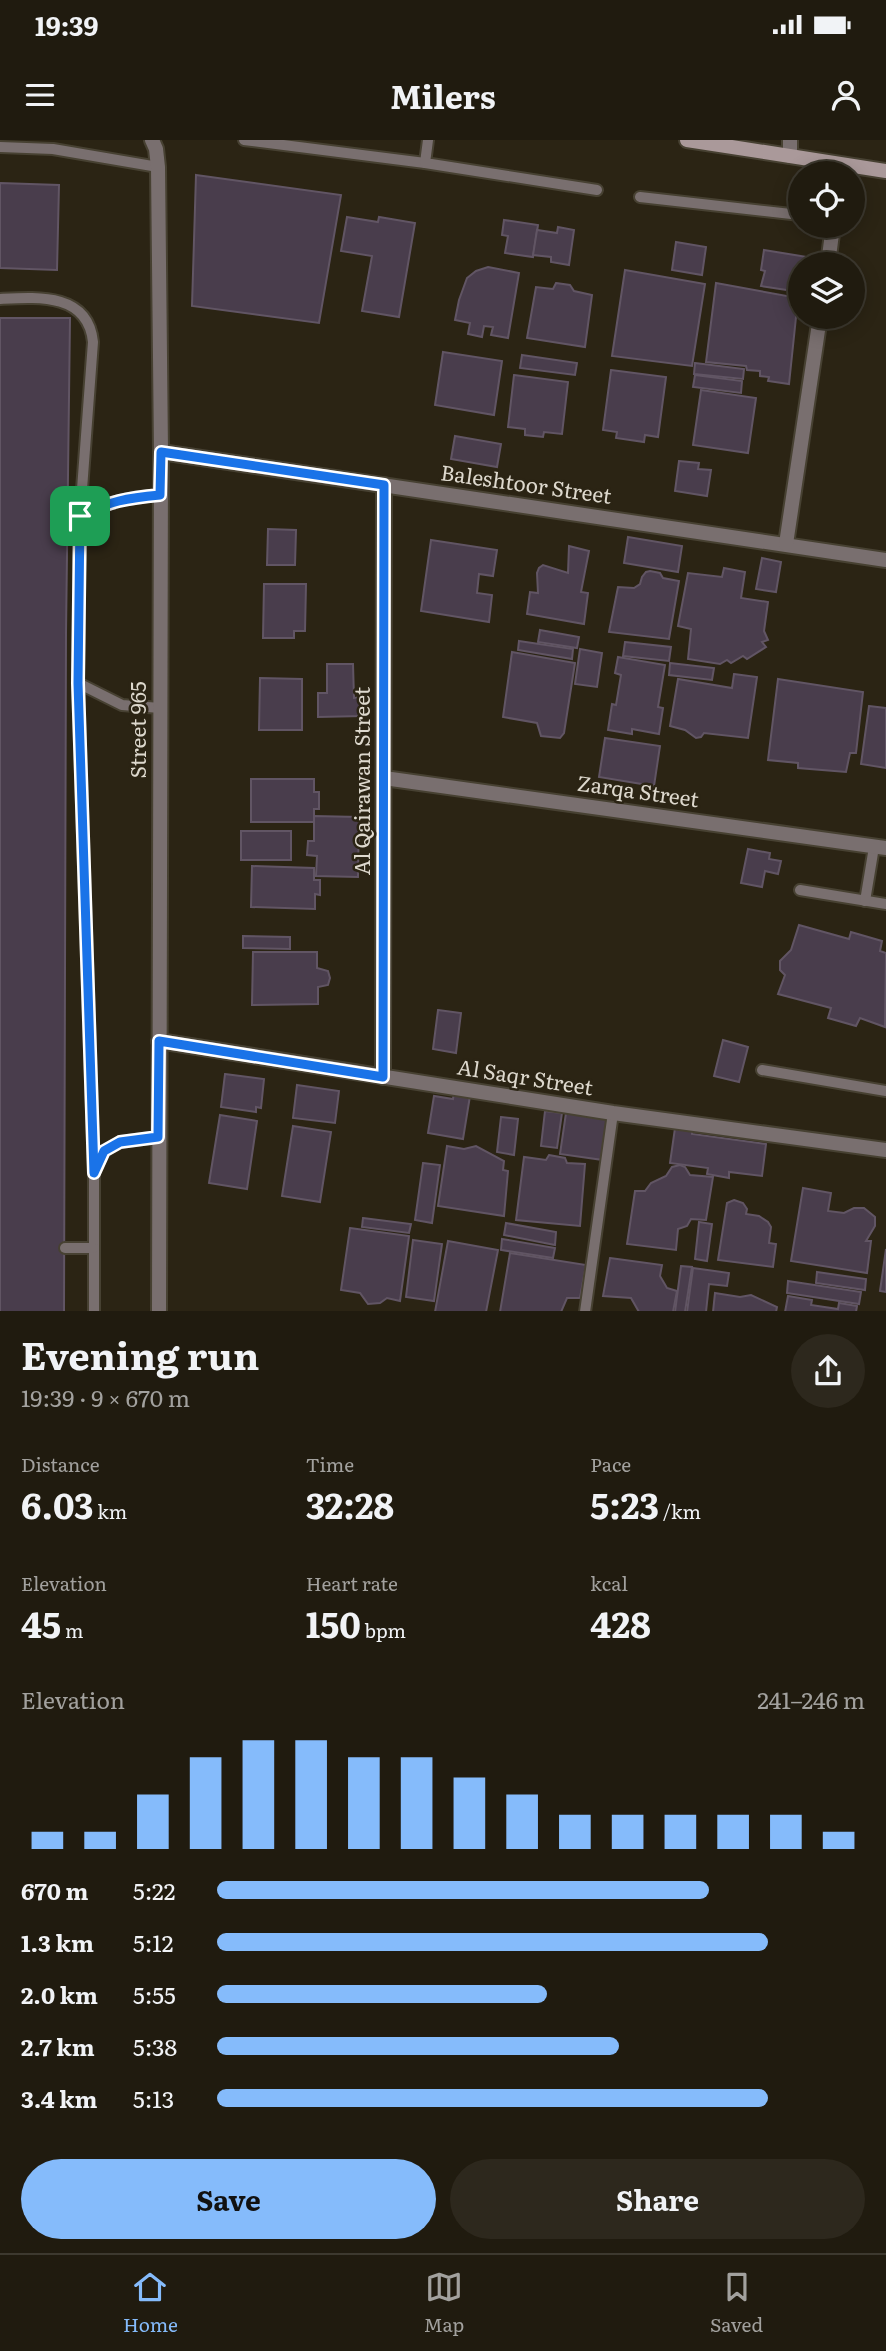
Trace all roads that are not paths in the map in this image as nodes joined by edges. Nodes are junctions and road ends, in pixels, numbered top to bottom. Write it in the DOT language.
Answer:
graph roads {
  1 [pos="244,140"];
  2 [pos="429,140"];
  3 [pos="687,140"];
  4 [pos="790,140"];
  5 [pos="157,143"];
  6 [pos="0,147"];
  7 [pos="790,156"];
  8 [pos="810,161"];
  9 [pos="425,163"];
  10 [pos="158,167"];
  11 [pos="865,170"];
  12 [pos="886,171"];
  13 [pos="597,190"];
  14 [pos="640,197"];
  15 [pos="788,214"];
  16 [pos="0,299"];
  17 [pos="818,329"];
  18 [pos="161,452"];
  19 [pos="384,485"];
  20 [pos="160,495"];
  21 [pos="80,516"];
  22 [pos="786,544"];
  23 [pos="886,560"];
  24 [pos="66,594"];
  25 [pos="79,594"];
  26 [pos="78,683"];
  27 [pos="160,708"];
  28 [pos="384,778"];
  29 [pos="880,847"];
  30 [pos="800,890"];
  31 [pos="866,901"];
  32 [pos="886,904"];
  33 [pos="159,1041"];
  34 [pos="762,1070"];
  35 [pos="383,1077"];
  36 [pos="886,1091"];
  37 [pos="613,1114"];
  38 [pos="158,1137"];
  39 [pos="886,1150"];
  40 [pos="94,1173"];
  41 [pos="65,1248"];
  42 [pos="93,1248"];
  43 [pos="95,1309"];
  44 [pos="159,1311"];
  45 [pos="585,1311"];
  1 -- 9 [label="lane"];
  2 -- 9 [label="lane"];
  3 -- 7 [label="street"];
  4 -- 7 [label="street"];
  5 -- 10 [label="street, Street 965"];
  6 -- 10 [label="lane"];
  7 -- 8 [label="street"];
  9 -- 13 [label="lane"];
  10 -- 18 [label="street, Street 965"];
  11 -- 12 [label="street"];
  14 -- 15 [label="lane"];
  16 -- 21 [label="lane"];
  17 -- 22 [label="street"];
  18 -- 19 [label="street, Baleshtoor Street"];
  18 -- 20 [label="street, Street 965"];
  19 -- 22 [label="street, Baleshtoor Street"];
  19 -- 28 [label="street, Al Qairawan Street"];
  20 -- 21 [label="lane"];
  20 -- 27 [label="street, Street 965"];
  21 -- 25 [label="lane"];
  22 -- 23 [label="street, Baleshtoor Street"];
  24 -- 25 [label="lane"];
  25 -- 26 [label="lane"];
  26 -- 27 [label="lane"];
  26 -- 40 [label="lane"];
  27 -- 33 [label="street, Street 965"];
  28 -- 29 [label="street, Zarqa Street"];
  28 -- 35 [label="street, Al Qairawan Street"];
  29 -- 31 [label="lane"];
  30 -- 31 [label="lane"];
  31 -- 32 [label="lane"];
  33 -- 35 [label="street, Al Saqr Street"];
  33 -- 38 [label="street, Street 965"];
  34 -- 36 [label="lane"];
  35 -- 37 [label="street, Al Saqr Street"];
  37 -- 39 [label="street, Al Saqr Street"];
  37 -- 45 [label="lane"];
  38 -- 40 [label="lane"];
  38 -- 44 [label="street, Street 965"];
  40 -- 42 [label="lane"];
  41 -- 42 [label="lane"];
  42 -- 43 [label="lane"];
}
